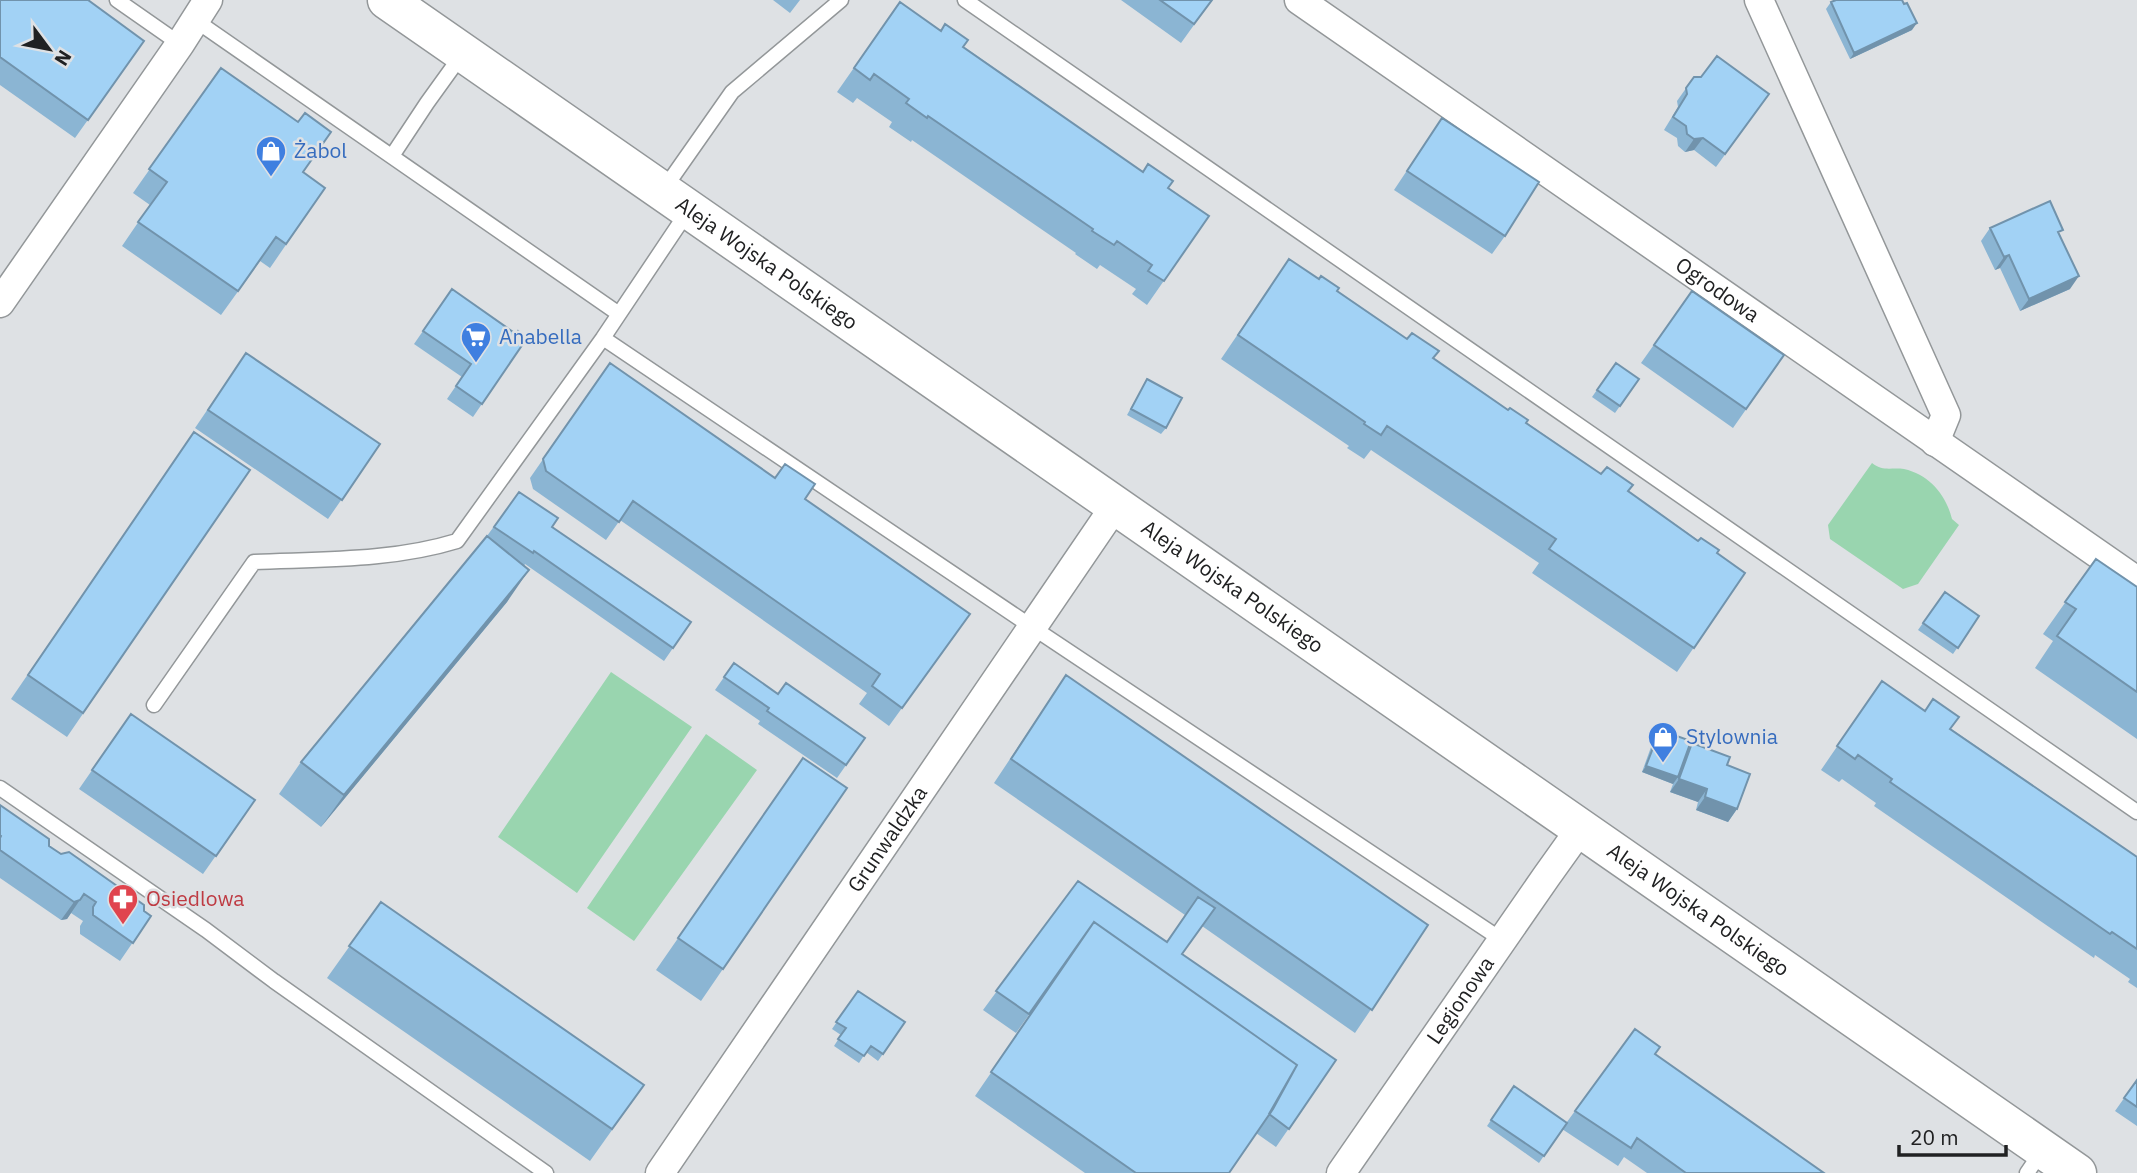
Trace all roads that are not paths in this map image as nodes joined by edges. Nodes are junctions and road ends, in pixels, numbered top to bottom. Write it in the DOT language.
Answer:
graph roads {
  1 [pos="117,0"];
  2 [pos="387,0"];
  3 [pos="841,0"];
  4 [pos="965,0"];
  5 [pos="1299,0"];
  6 [pos="1759,0"];
  7 [pos="202,10"];
  8 [pos="180,44"];
  9 [pos="464,53"];
  10 [pos="392,156"];
  11 [pos="675,200"];
  12 [pos="0,303"];
  13 [pos="619,314"];
  14 [pos="603,338"];
  15 [pos="1936,442"];
  16 [pos="1115,506"];
  17 [pos="2137,581"];
  18 [pos="1032,626"];
  19 [pos="154,705"];
  20 [pos="0,788"];
  21 [pos="2137,812"];
  22 [pos="1581,828"];
  23 [pos="1502,940"];
  24 [pos="2035,1161"];
  25 [pos="546,1173"];
  26 [pos="660,1173"];
  27 [pos="1341,1173"];
  28 [pos="2077,1173"];
  1 -- 8 [label="lane"];
  2 -- 9 [label="main road, Aleja Wojska Polskiego"];
  3 -- 11 [label="lane"];
  4 -- 21 [label="lane"];
  5 -- 15 [label="street, Ogrodowa"];
  6 -- 15 [label="street"];
  7 -- 8 [label="street"];
  7 -- 10 [label="lane"];
  8 -- 12 [label="street"];
  9 -- 10 [label="lane"];
  9 -- 11 [label="main road, Aleja Wojska Polskiego"];
  10 -- 13 [label="lane"];
  11 -- 13 [label="lane"];
  11 -- 16 [label="main road, Aleja Wojska Polskiego"];
  13 -- 14 [label="lane"];
  14 -- 18 [label="lane"];
  14 -- 19 [label="lane"];
  15 -- 17 [label="street, Ogrodowa"];
  16 -- 18 [label="street, Grunwaldzka"];
  16 -- 22 [label="main road, Aleja Wojska Polskiego"];
  18 -- 23 [label="lane"];
  18 -- 26 [label="street, Grunwaldzka"];
  20 -- 25 [label="lane"];
  22 -- 23 [label="street, Legionowa"];
  22 -- 24 [label="main road, Aleja Wojska Polskiego"];
  23 -- 27 [label="street, Legionowa"];
  24 -- 28 [label="main road, Aleja Wojska Polskiego"];
}
